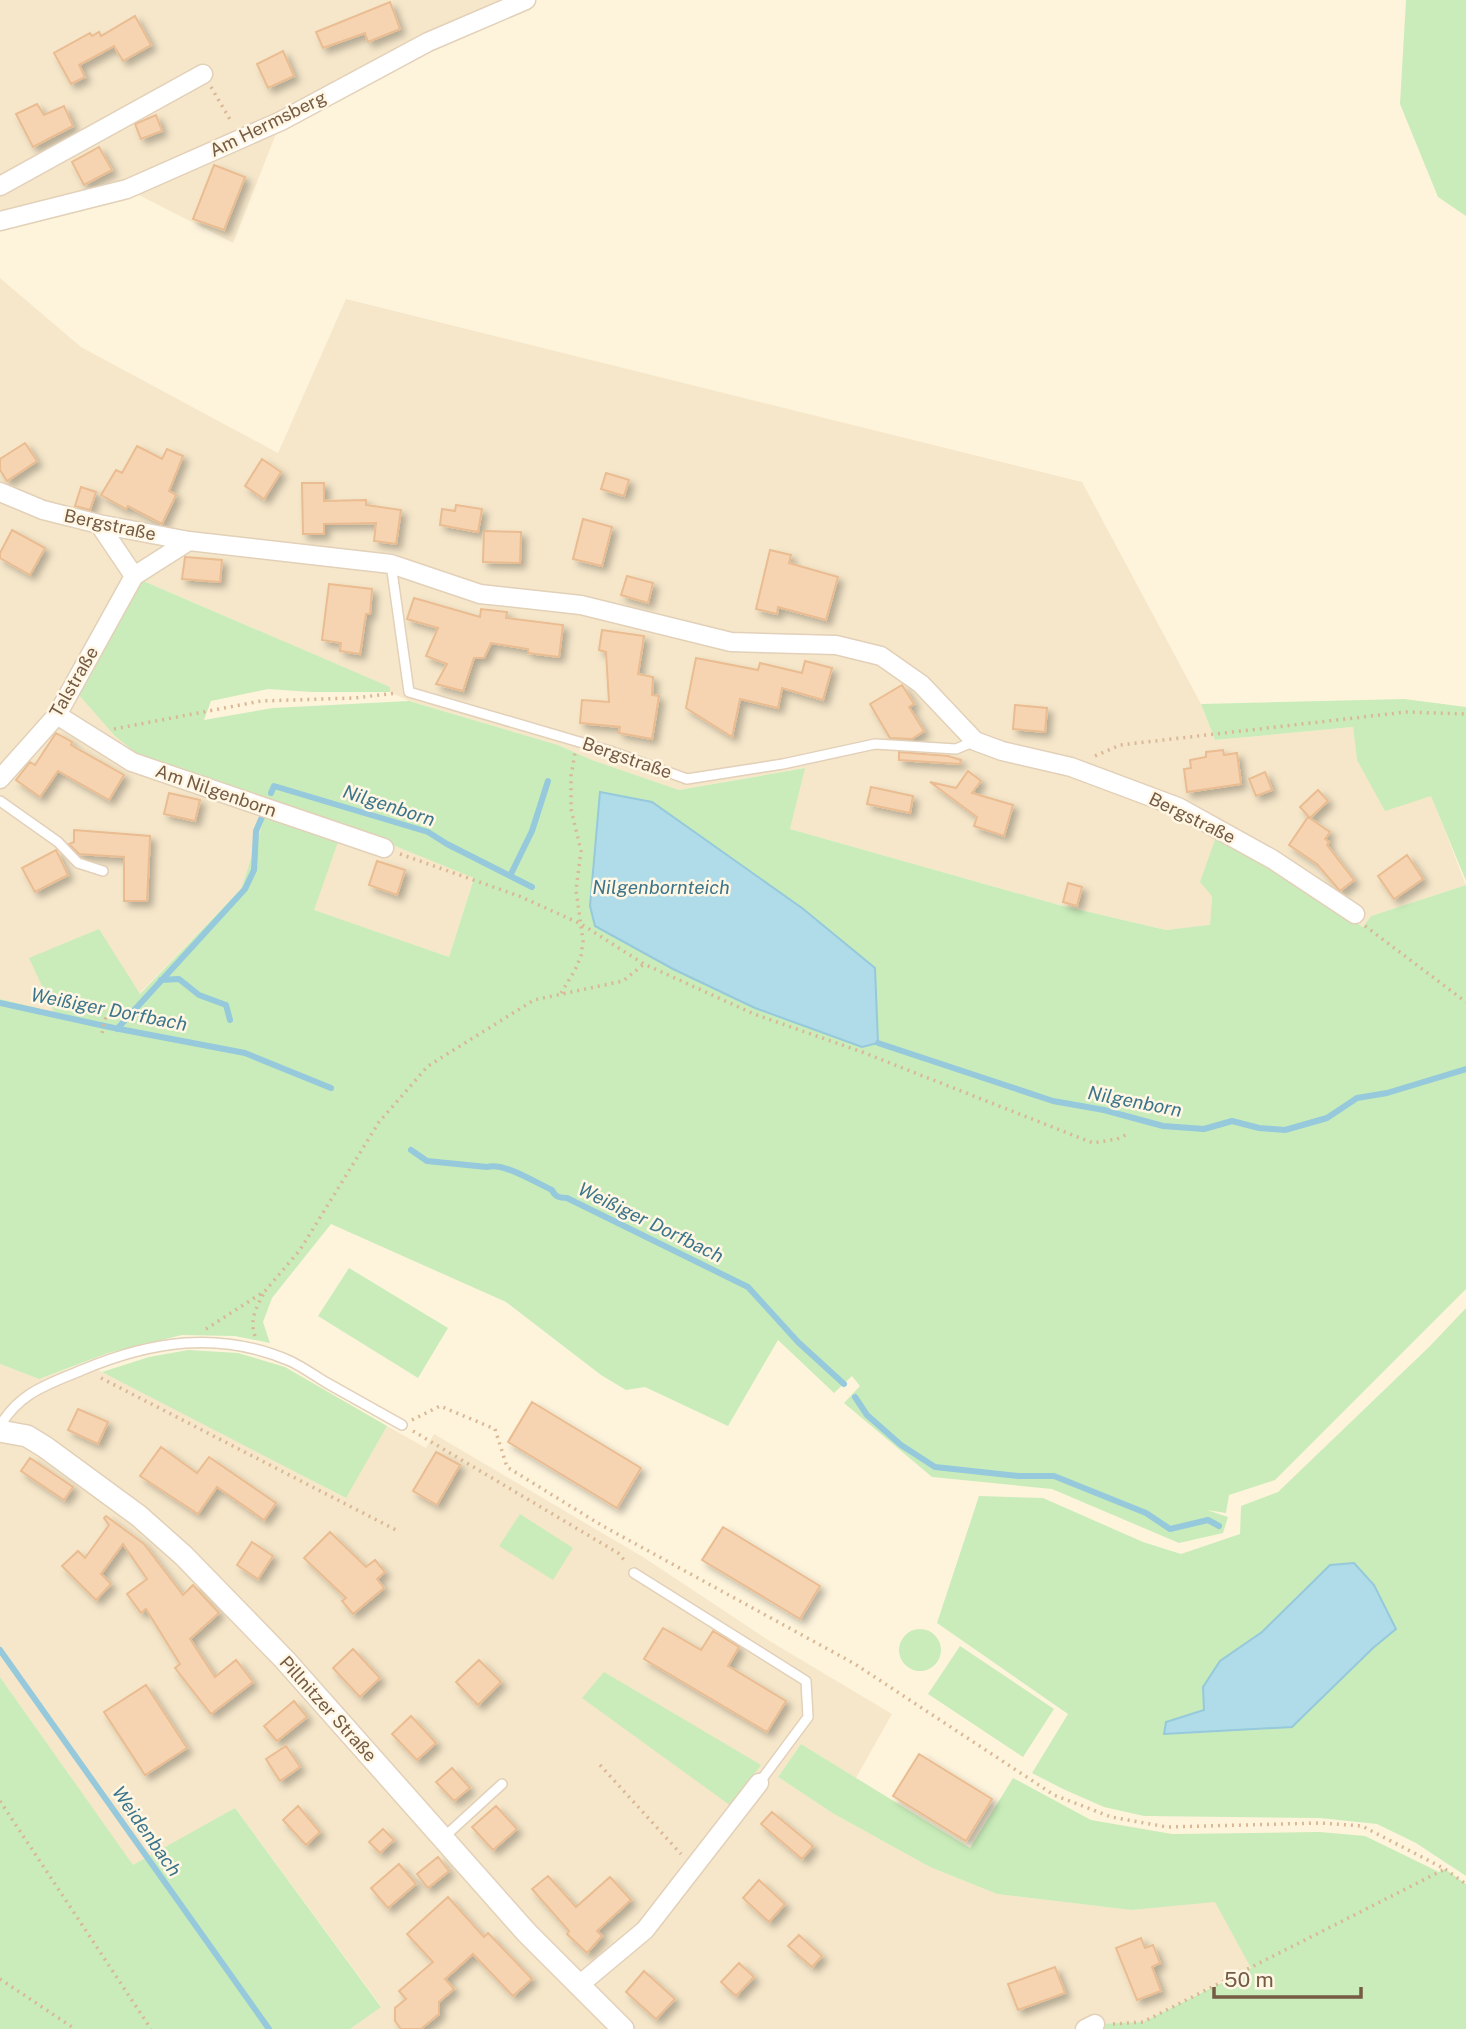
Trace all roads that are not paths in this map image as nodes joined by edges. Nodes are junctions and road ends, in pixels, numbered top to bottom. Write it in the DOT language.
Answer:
graph roads {
  1 [pos="526,0"];
  2 [pos="205,77"];
  3 [pos="0,186"];
  4 [pos="0,221"];
  5 [pos="0,492"];
  6 [pos="99,524"];
  7 [pos="189,541"];
  8 [pos="391,564"];
  9 [pos="134,576"];
  10 [pos="57,716"];
  11 [pos="975,741"];
  12 [pos="0,779"];
  13 [pos="0,801"];
  14 [pos="384,848"];
  15 [pos="103,871"];
  16 [pos="1355,914"];
  17 [pos="402,1425"];
  18 [pos="0,1428"];
  19 [pos="635,1573"];
  20 [pos="759,1783"];
  21 [pos="502,1784"];
  22 [pos="443,1838"];
  23 [pos="578,1986"];
  24 [pos="623,2029"];
  1 -- 4 [label="street, Am Hermsberg"];
  2 -- 3 [label="street"];
  5 -- 6 [label="street, Bergstraße"];
  6 -- 7 [label="street, Bergstraße"];
  6 -- 9 [label="street"];
  7 -- 8 [label="street, Bergstraße"];
  7 -- 9 [label="street, Talstraße"];
  8 -- 11 [label="street, Bergstraße"];
  8 -- 11 [label="lane, Bergstraße"];
  9 -- 10 [label="street, Talstraße"];
  10 -- 12 [label="street, Talstraße"];
  10 -- 14 [label="street, Am Nilgenborn"];
  11 -- 16 [label="street, Bergstraße"];
  13 -- 15 [label="lane"];
  17 -- 18 [label="lane"];
  18 -- 22 [label="street, Pillnitzer Straße"];
  19 -- 20 [label="lane"];
  20 -- 23 [label="street"];
  21 -- 22 [label="lane"];
  22 -- 23 [label="street, Pillnitzer Straße"];
  23 -- 24 [label="street, Pillnitzer Straße"];
}
